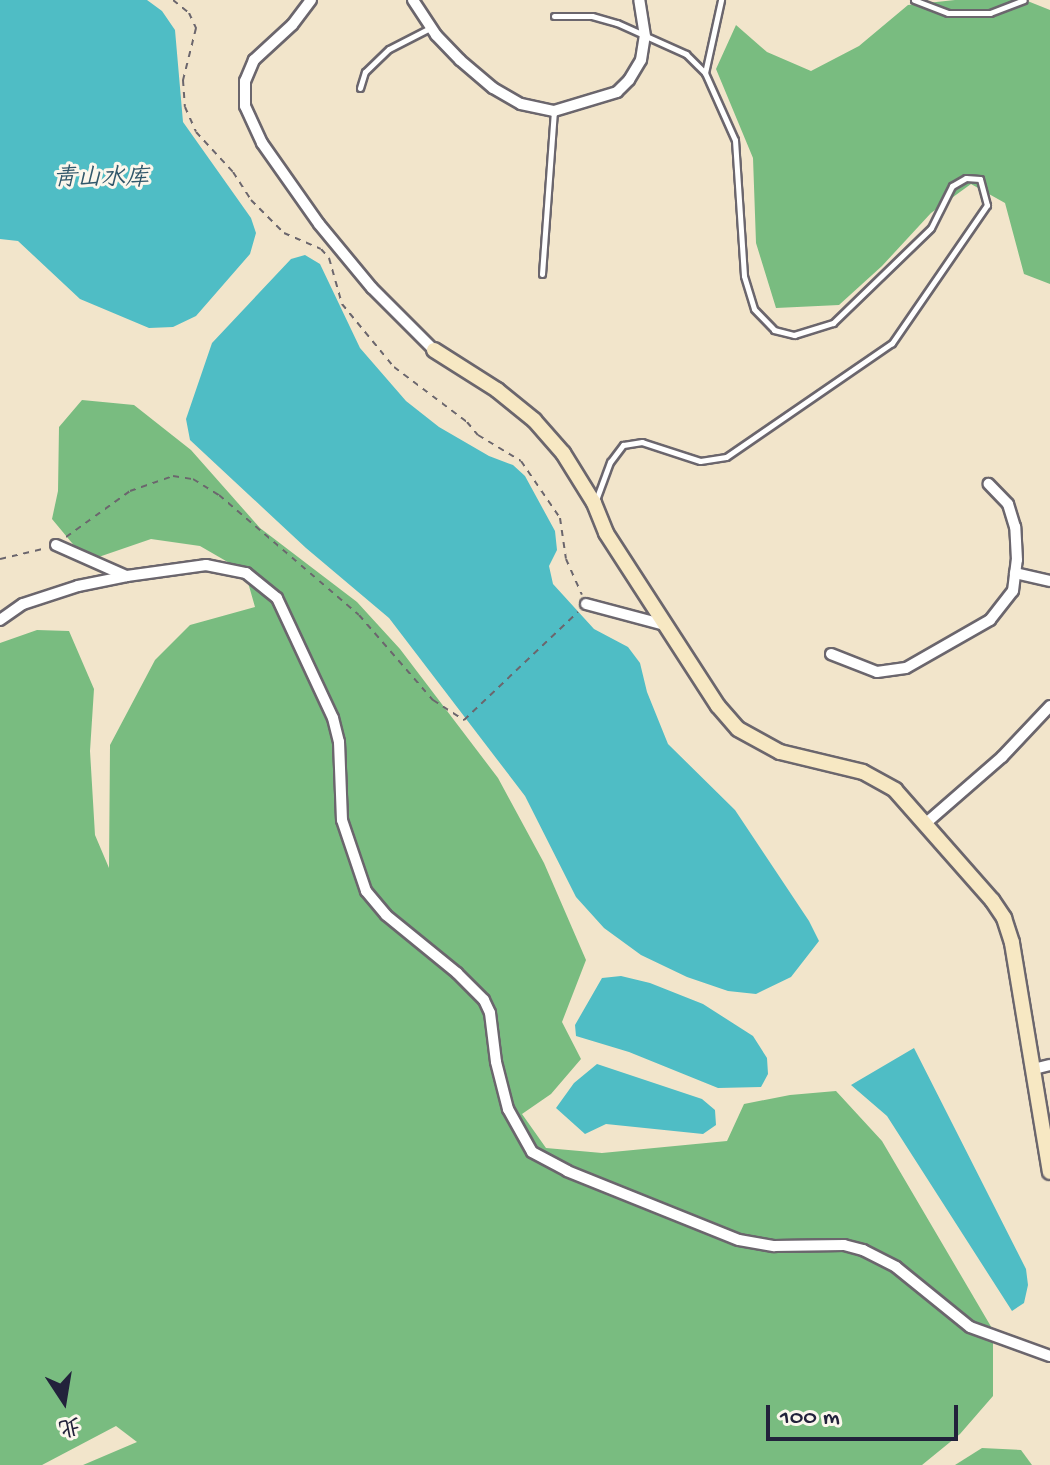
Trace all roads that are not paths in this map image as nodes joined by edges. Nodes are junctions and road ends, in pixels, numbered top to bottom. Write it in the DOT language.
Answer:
graph roads {
  1 [pos="311,0"];
  2 [pos="413,0"];
  3 [pos="639,0"];
  4 [pos="721,0"];
  5 [pos="914,0"];
  6 [pos="1024,0"];
  7 [pos="554,16"];
  8 [pos="431,27"];
  9 [pos="645,36"];
  10 [pos="705,73"];
  11 [pos="360,88"];
  12 [pos="554,111"];
  13 [pos="542,274"];
  14 [pos="434,350"];
  15 [pos="989,484"];
  16 [pos="594,503"];
  17 [pos="56,545"];
  18 [pos="1015,573"];
  19 [pos="127,576"];
  20 [pos="1050,581"];
  21 [pos="586,604"];
  22 [pos="0,620"];
  23 [pos="665,625"];
  24 [pos="831,654"];
  25 [pos="1050,706"];
  26 [pos="925,824"];
  27 [pos="1050,1065"];
  28 [pos="1034,1069"];
  29 [pos="1050,1172"];
  30 [pos="1050,1356"];
  1 -- 14 [label="street"];
  2 -- 8 [label="street"];
  3 -- 9 [label="street"];
  4 -- 10 [label="lane"];
  5 -- 6 [label="lane"];
  7 -- 9 [label="lane"];
  8 -- 11 [label="lane"];
  8 -- 12 [label="street"];
  9 -- 10 [label="lane"];
  9 -- 12 [label="street"];
  10 -- 16 [label="lane"];
  12 -- 13 [label="lane"];
  14 -- 16 [label="street"];
  15 -- 18 [label="street"];
  16 -- 23 [label="street"];
  17 -- 19 [label="street"];
  18 -- 20 [label="street"];
  18 -- 24 [label="street"];
  19 -- 22 [label="street"];
  19 -- 30 [label="street"];
  21 -- 23 [label="street"];
  23 -- 26 [label="street"];
  25 -- 26 [label="street"];
  26 -- 28 [label="street"];
  27 -- 28 [label="street"];
  28 -- 29 [label="street"];
}
